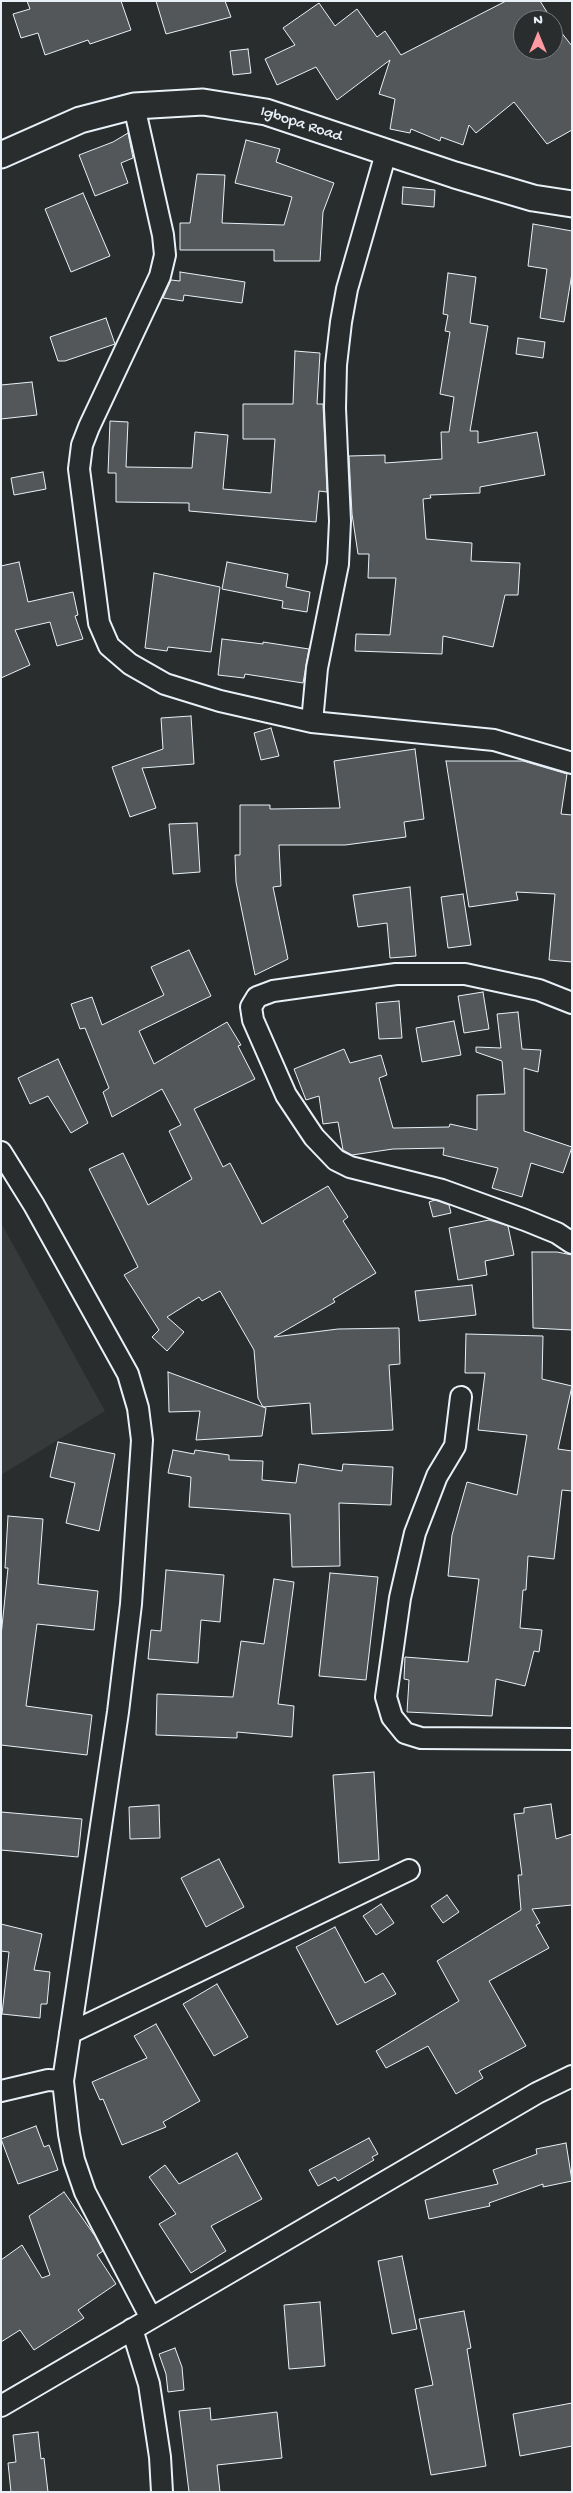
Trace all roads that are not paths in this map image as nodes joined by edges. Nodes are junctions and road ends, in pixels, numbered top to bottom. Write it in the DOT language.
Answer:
graph roads {
  1 [pos="134,106"];
  2 [pos="386,153"];
  3 [pos="1,155"];
  4 [pos="572,204"];
  5 [pos="312,722"];
  6 [pos="572,763"];
  7 [pos="572,1003"];
  8 [pos="1,1152"];
  9 [pos="572,1243"];
  10 [pos="461,1397"];
  11 [pos="572,1739"];
  12 [pos="409,1870"];
  13 [pos="70,2033"];
  14 [pos="572,2076"];
  15 [pos="63,2082"];
  16 [pos="1,2091"];
  17 [pos="151,2318"];
  18 [pos="132,2329"];
  19 [pos="1,2406"];
  20 [pos="162,2492"];
  1 -- 2 [label="street, Igbopa Road"];
  1 -- 3 [label="street, Igbopa Road"];
  1 -- 5 [label="street"];
  2 -- 4 [label="street, Igbopa Road"];
  2 -- 5 [label="street"];
  5 -- 6 [label="street"];
  7 -- 9 [label="street"];
  8 -- 13 [label="street"];
  10 -- 11 [label="street"];
  12 -- 13 [label="street"];
  13 -- 15 [label="street"];
  14 -- 17 [label="street"];
  15 -- 16 [label="street"];
  15 -- 17 [label="street"];
  17 -- 18 [label="street"];
  18 -- 19 [label="street"];
  18 -- 20 [label="street"];
}
